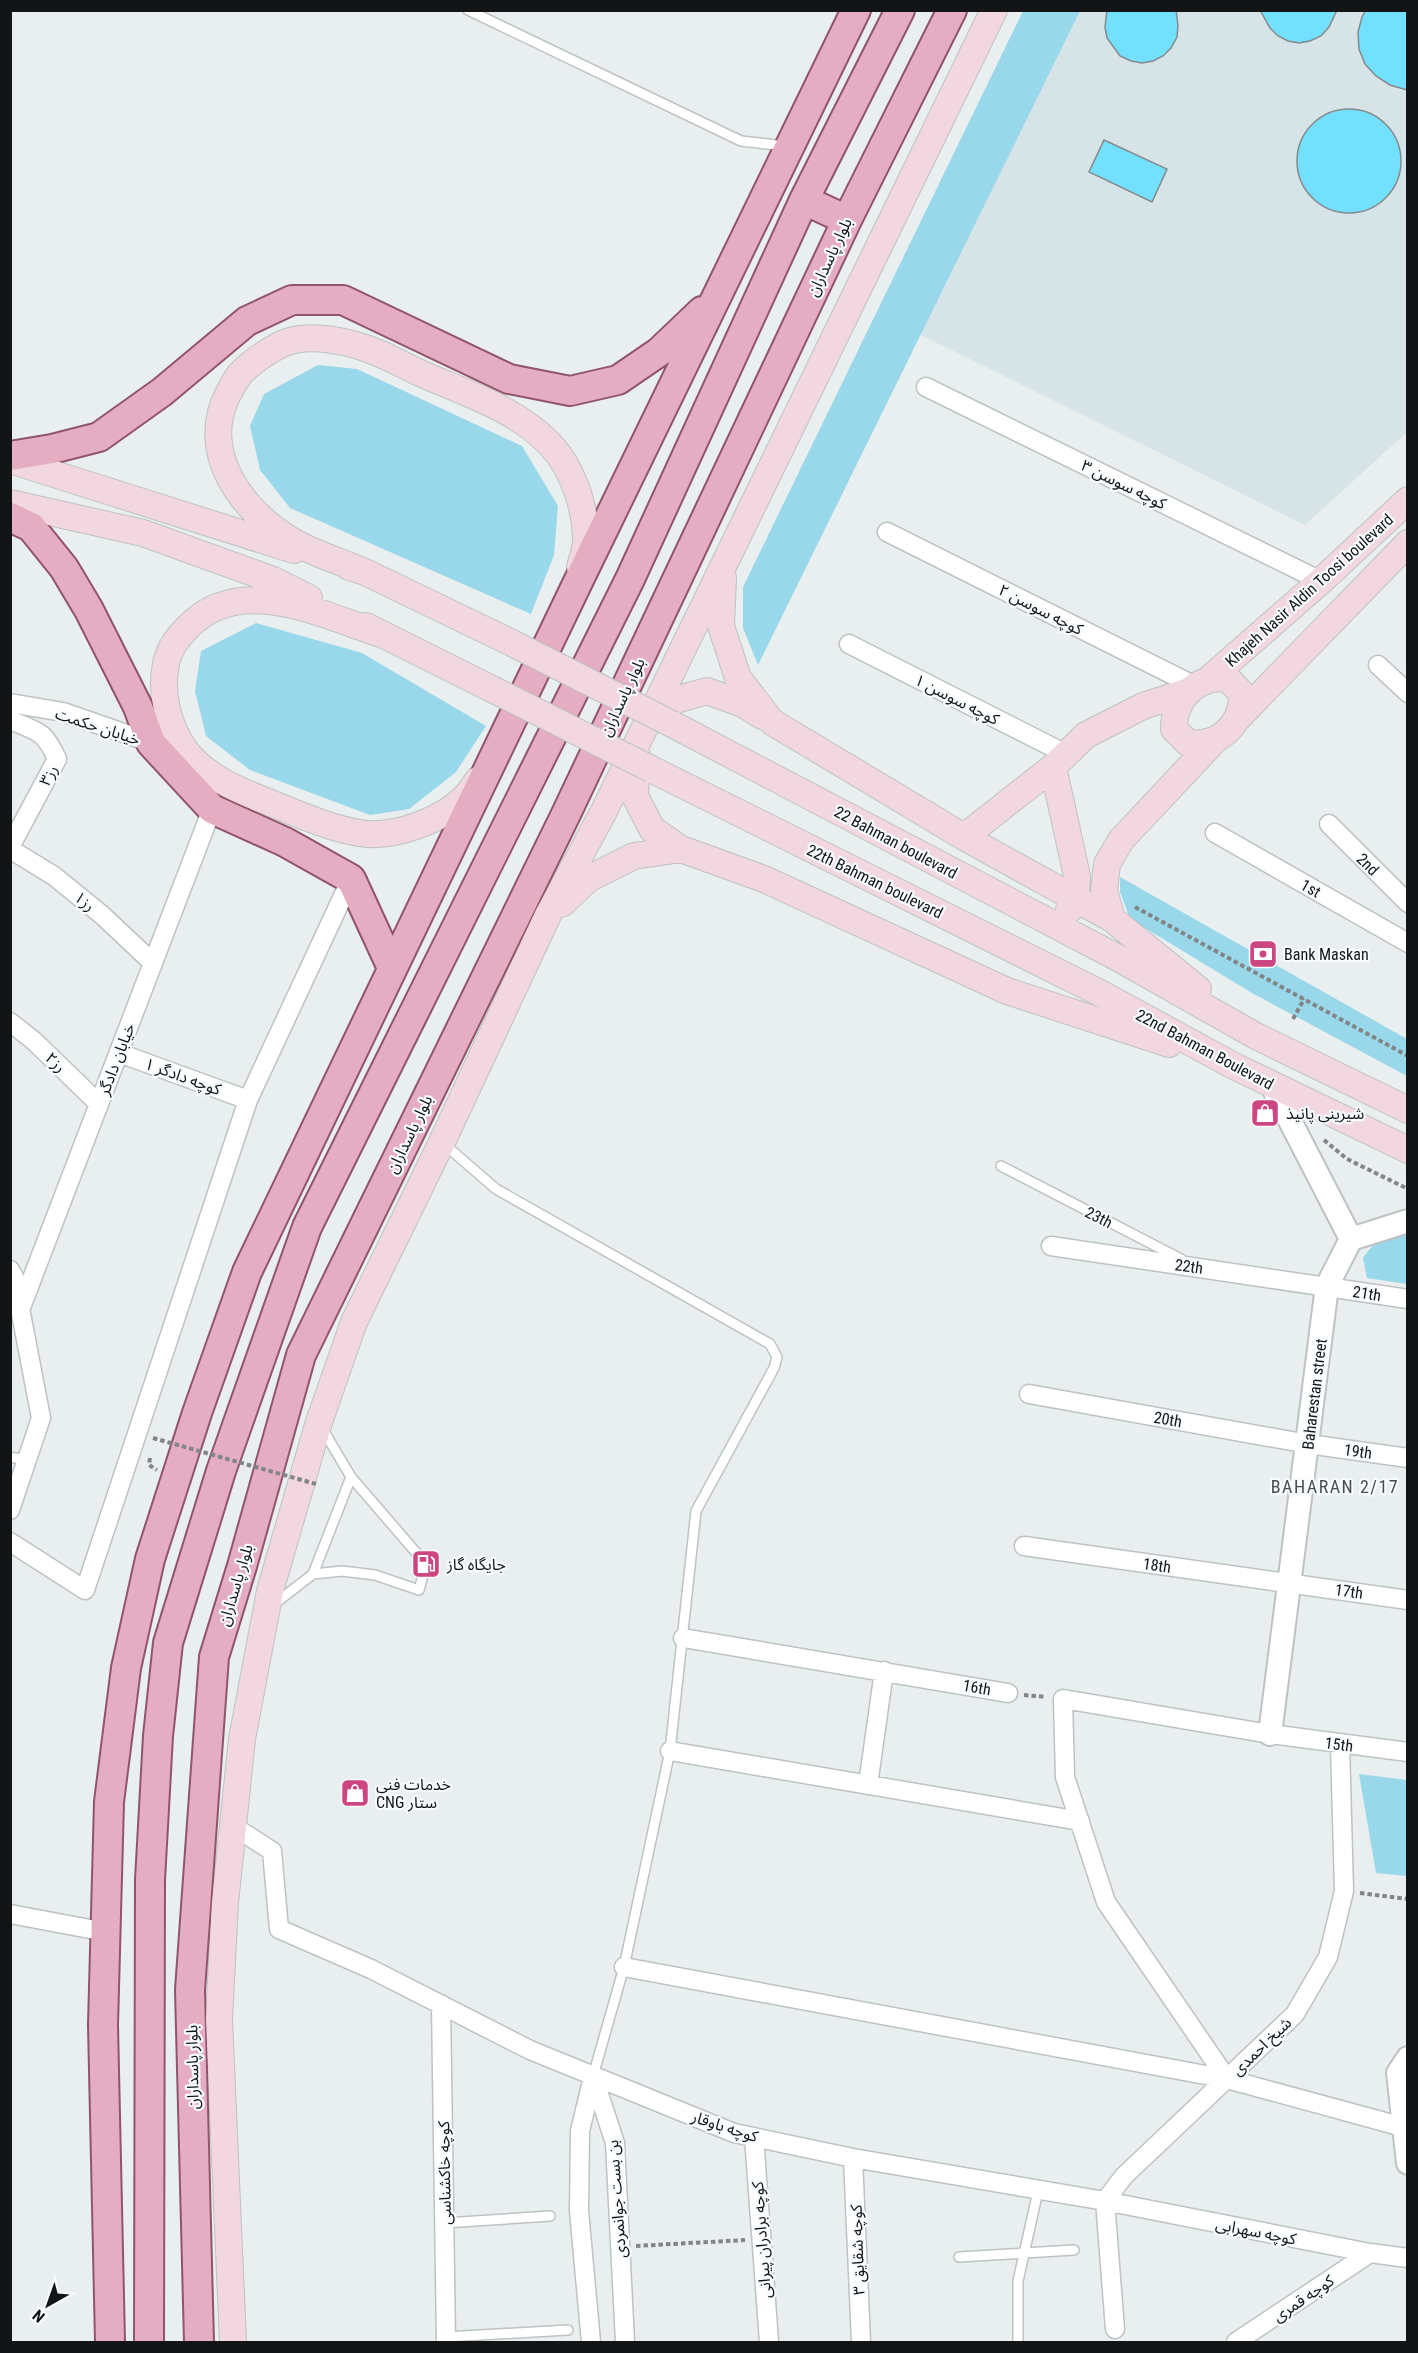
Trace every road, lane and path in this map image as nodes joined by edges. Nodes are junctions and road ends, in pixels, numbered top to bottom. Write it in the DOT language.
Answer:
graph roads {
  1 [pos="468,10"];
  2 [pos="856,10"];
  3 [pos="900,10"];
  4 [pos="951,10"];
  5 [pos="994,10"];
  6 [pos="790,146"];
  7 [pos="804,200"];
  8 [pos="847,220"];
  9 [pos="717,297"];
  10 [pos="926,387"];
  11 [pos="10,458"];
  12 [pos="1407,500"];
  13 [pos="10,502"];
  14 [pos="10,517"];
  15 [pos="887,532"];
  16 [pos="1407,543"];
  17 [pos="723,568"];
  18 [pos="365,572"];
  19 [pos="1322,581"];
  20 [pos="576,586"];
  21 [pos="381,634"];
  22 [pos="849,644"];
  23 [pos="1378,665"];
  24 [pos="1198,685"];
  25 [pos="1407,693"];
  26 [pos="10,703"];
  27 [pos="10,720"];
  28 [pos="1236,720"];
  29 [pos="772,722"];
  30 [pos="1215,740"];
  31 [pos="151,743"];
  32 [pos="186,750"];
  33 [pos="495,755"];
  34 [pos="1059,761"];
  35 [pos="212,808"];
  36 [pos="1329,824"];
  37 [pos="1215,833"];
  38 [pos="964,837"];
  39 [pos="10,848"];
  40 [pos="681,849"];
  41 [pos="351,879"];
  42 [pos="1076,897"];
  43 [pos="1407,903"];
  44 [pos="1122,912"];
  45 [pos="547,917"];
  46 [pos="1047,921"];
  47 [pos="1407,943"];
  48 [pos="153,963"];
  49 [pos="392,968"];
  50 [pos="1304,999"];
  51 [pos="1293,1019"];
  52 [pos="10,1022"];
  53 [pos="1256,1036"];
  54 [pos="119,1053"];
  55 [pos="1407,1056"];
  56 [pos="1232,1065"];
  57 [pos="1271,1084"];
  58 [pos="248,1100"];
  59 [pos="99,1104"];
  60 [pos="1407,1110"];
  61 [pos="1323,1139"];
  62 [pos="442,1142"];
  63 [pos="1407,1150"];
  64 [pos="1001,1166"];
  65 [pos="1407,1189"];
  66 [pos="1407,1221"];
  67 [pos="307,1227"];
  68 [pos="1351,1239"];
  69 [pos="1051,1246"];
  70 [pos="1196,1267"];
  71 [pos="10,1270"];
  72 [pos="247,1272"];
  73 [pos="1327,1286"];
  74 [pos="1407,1299"];
  75 [pos="20,1310"];
  76 [pos="1029,1394"];
  77 [pos="319,1422"];
  78 [pos="153,1438"];
  79 [pos="1308,1444"];
  80 [pos="19,1458"];
  81 [pos="1407,1458"];
  82 [pos="351,1477"];
  83 [pos="315,1484"];
  84 [pos="10,1510"];
  85 [pos="10,1542"];
  86 [pos="1024,1546"];
  87 [pos="313,1574"];
  88 [pos="1290,1583"];
  89 [pos="1407,1600"];
  90 [pos="266,1610"];
  91 [pos="140,1613"];
  92 [pos="683,1638"];
  93 [pos="884,1671"];
  94 [pos="1008,1692"];
  95 [pos="1063,1700"];
  96 [pos="1270,1734"];
  97 [pos="158,1736"];
  98 [pos="1340,1744"];
  99 [pos="670,1751"];
  100 [pos="1407,1752"];
  101 [pos="868,1785"];
  102 [pos="1080,1821"];
  103 [pos="233,1827"];
  104 [pos="1344,1891"];
  105 [pos="1407,1899"];
  106 [pos="10,1914"];
  107 [pos="106,1932"];
  108 [pos="624,1966"];
  109 [pos="441,2004"];
  110 [pos="1407,2058"];
  111 [pos="593,2076"];
  112 [pos="1227,2079"];
  113 [pos="1402,2127"];
  114 [pos="753,2137"];
  115 [pos="853,2158"];
  116 [pos="1407,2163"];
  117 [pos="1038,2191"];
  118 [pos="1105,2201"];
  119 [pos="550,2216"];
  120 [pos="444,2223"];
  121 [pos="761,2239"];
  122 [pos="620,2247"];
  123 [pos="1074,2250"];
  124 [pos="1370,2253"];
  125 [pos="1024,2254"];
  126 [pos="959,2257"];
  127 [pos="1407,2258"];
  128 [pos="568,2330"];
  129 [pos="1115,2330"];
  130 [pos="446,2340"];
  131 [pos="111,2343"];
  132 [pos="149,2343"];
  133 [pos="199,2343"];
  134 [pos="233,2343"];
  135 [pos="591,2343"];
  136 [pos="625,2343"];
  137 [pos="769,2343"];
  138 [pos="861,2343"];
  139 [pos="1018,2343"];
  140 [pos="1236,2343"];
  1 -- 6 [label="lane"];
  2 -- 6 [label="main road"];
  3 -- 7 [label="main road"];
  4 -- 8 [label="main road, بلوار پاسداران"];
  5 -- 17 [label="main road"];
  6 -- 9 [label="main road"];
  7 -- 8 [label="main road"];
  7 -- 67 [label="main road"];
  8 -- 133 [label="main road, بلوار پاسداران"];
  9 -- 11 [label="main road"];
  9 -- 20 [label="main road"];
  10 -- 19 [label="street, کوچه سوسن ۳"];
  11 -- 18 [label="main road"];
  12 -- 19 [label="main road, Khajeh Nasir Aldin Toosi boulevard"];
  13 -- 21 [label="main road"];
  14 -- 31 [label="main road"];
  15 -- 24 [label="street, کوچه سوسن ۲"];
  16 -- 28 [label="main road, Khajeh Nasir Aldin Toosi boulevard"];
  17 -- 29 [label="main road"];
  17 -- 45 [label="main road"];
  18 -- 20 [label="main road"];
  18 -- 46 [label="main road, 22 Bahman boulevard, bridge"];
  19 -- 24 [label="main road, Khajeh Nasir Aldin Toosi boulevard"];
  20 -- 33 [label="main road"];
  21 -- 32 [label="main road"];
  21 -- 56 [label="main road, 22th Bahman boulevard, bridge"];
  22 -- 34 [label="street, کوچه سوسن ۱"];
  23 -- 25 [label="street"];
  24 -- 28 [label="main road"];
  24 -- 30 [label="main road"];
  24 -- 34 [label="main road"];
  26 -- 31 [label="street, خیابان حکمت"];
  27 -- 39 [label="street, رز۳"];
  28 -- 30 [label="main road"];
  29 -- 38 [label="main road"];
  29 -- 40 [label="main road"];
  30 -- 44 [label="main road"];
  31 -- 32 [label="street, خیابان حکمت"];
  31 -- 35 [label="main road"];
  32 -- 33 [label="main road"];
  33 -- 49 [label="main road"];
  34 -- 38 [label="main road"];
  34 -- 42 [label="main road"];
  35 -- 41 [label="main road"];
  35 -- 48 [label="street, خیابان دادگر"];
  36 -- 43 [label="street, 2nd"];
  37 -- 47 [label="street, 1st"];
  38 -- 42 [label="main road"];
  39 -- 48 [label="street, رز۱"];
  40 -- 45 [label="main road"];
  40 -- 56 [label="main road"];
  41 -- 49 [label="main road"];
  41 -- 58 [label="street"];
  42 -- 44 [label="main road"];
  42 -- 46 [label="main road"];
  44 -- 50 [label="path"];
  44 -- 53 [label="main road"];
  45 -- 62 [label="main road"];
  46 -- 53 [label="main road"];
  48 -- 54 [label="street, خیابان دادگر"];
  49 -- 72 [label="main road"];
  50 -- 51 [label="path"];
  50 -- 55 [label="path"];
  52 -- 59 [label="street, رز۲"];
  53 -- 60 [label="main road"];
  54 -- 58 [label="street, کوچه دادگر ۱"];
  54 -- 59 [label="street, خیابان دادگر"];
  56 -- 57 [label="main road, 22nd Bahman Boulevard"];
  57 -- 63 [label="main road, 22nd Bahman Boulevard"];
  57 -- 68 [label="street"];
  58 -- 85 [label="street"];
  59 -- 75 [label="street, خیابان دادگر"];
  61 -- 65 [label="path"];
  62 -- 77 [label="main road"];
  62 -- 92 [label="lane"];
  64 -- 70 [label="lane, 23th"];
  66 -- 68 [label="street"];
  67 -- 72 [label="main road"];
  67 -- 97 [label="main road"];
  68 -- 73 [label="street, Baharestan street"];
  69 -- 70 [label="street, 22th"];
  70 -- 73 [label="street, 22th"];
  71 -- 75 [label="street"];
  72 -- 91 [label="main road"];
  73 -- 74 [label="street, 21th"];
  73 -- 79 [label="street, Baharestan street"];
  75 -- 80 [label="street"];
  76 -- 79 [label="street, 20th"];
  77 -- 82 [label="lane"];
  77 -- 90 [label="main road"];
  78 -- 83 [label="path, bridge"];
  79 -- 81 [label="street, 19th"];
  79 -- 88 [label="street, Baharestan street"];
  80 -- 84 [label="street"];
  82 -- 87 [label="lane"];
  82 -- 87 [label="lane"];
  86 -- 88 [label="street, 18th"];
  87 -- 90 [label="lane"];
  88 -- 89 [label="street, 17th"];
  88 -- 96 [label="street, Baharestan street"];
  90 -- 103 [label="main road"];
  91 -- 97 [label="main road"];
  91 -- 107 [label="main road"];
  92 -- 93 [label="street, 16th"];
  92 -- 99 [label="lane"];
  93 -- 94 [label="street, 16th"];
  93 -- 101 [label="street"];
  94 -- 95 [label="path, 16th"];
  95 -- 96 [label="street"];
  95 -- 102 [label="street"];
  96 -- 98 [label="street, 15th"];
  97 -- 132 [label="main road"];
  98 -- 100 [label="street, 15th"];
  98 -- 104 [label="street, شیخ احمدی"];
  99 -- 101 [label="street"];
  99 -- 108 [label="lane"];
  101 -- 102 [label="street"];
  102 -- 112 [label="street"];
  103 -- 109 [label="street, کوچه باوقار"];
  103 -- 134 [label="main road"];
  104 -- 105 [label="path"];
  104 -- 112 [label="street, شیخ احمدی"];
  106 -- 107 [label="street"];
  107 -- 131 [label="main road"];
  108 -- 111 [label="lane"];
  108 -- 112 [label="street"];
  109 -- 111 [label="street, کوچه باوقار"];
  109 -- 120 [label="street, کوچه خاکشناسی"];
  110 -- 113 [label="street"];
  111 -- 114 [label="street, کوچه باوقار"];
  111 -- 122 [label="street, بن بست جوانمردی"];
  111 -- 135 [label="street, بن بست جوانمردی"];
  112 -- 113 [label="street"];
  112 -- 118 [label="street, شیخ احمدی"];
  113 -- 116 [label="street"];
  114 -- 115 [label="street, کوچه باوقار"];
  114 -- 121 [label="street, کوچه برادران پیرانی"];
  115 -- 117 [label="street, کوچه باوقار"];
  115 -- 138 [label="street, کوچه شقایق ۳"];
  117 -- 118 [label="street, کوچه باوقار"];
  117 -- 125 [label="lane"];
  118 -- 124 [label="street, کوچه سهرابی"];
  118 -- 129 [label="street"];
  119 -- 120 [label="lane"];
  120 -- 130 [label="street, کوچه خاکشناسی"];
  121 -- 122 [label="path"];
  121 -- 137 [label="street, کوچه برادران پیرانی"];
  122 -- 136 [label="street, بن بست جوانمردی"];
  123 -- 125 [label="lane"];
  124 -- 127 [label="street, کوچه سهرابی"];
  124 -- 140 [label="street, کوچه قمری"];
  125 -- 126 [label="lane"];
  125 -- 139 [label="lane"];
  128 -- 130 [label="lane"];
}
